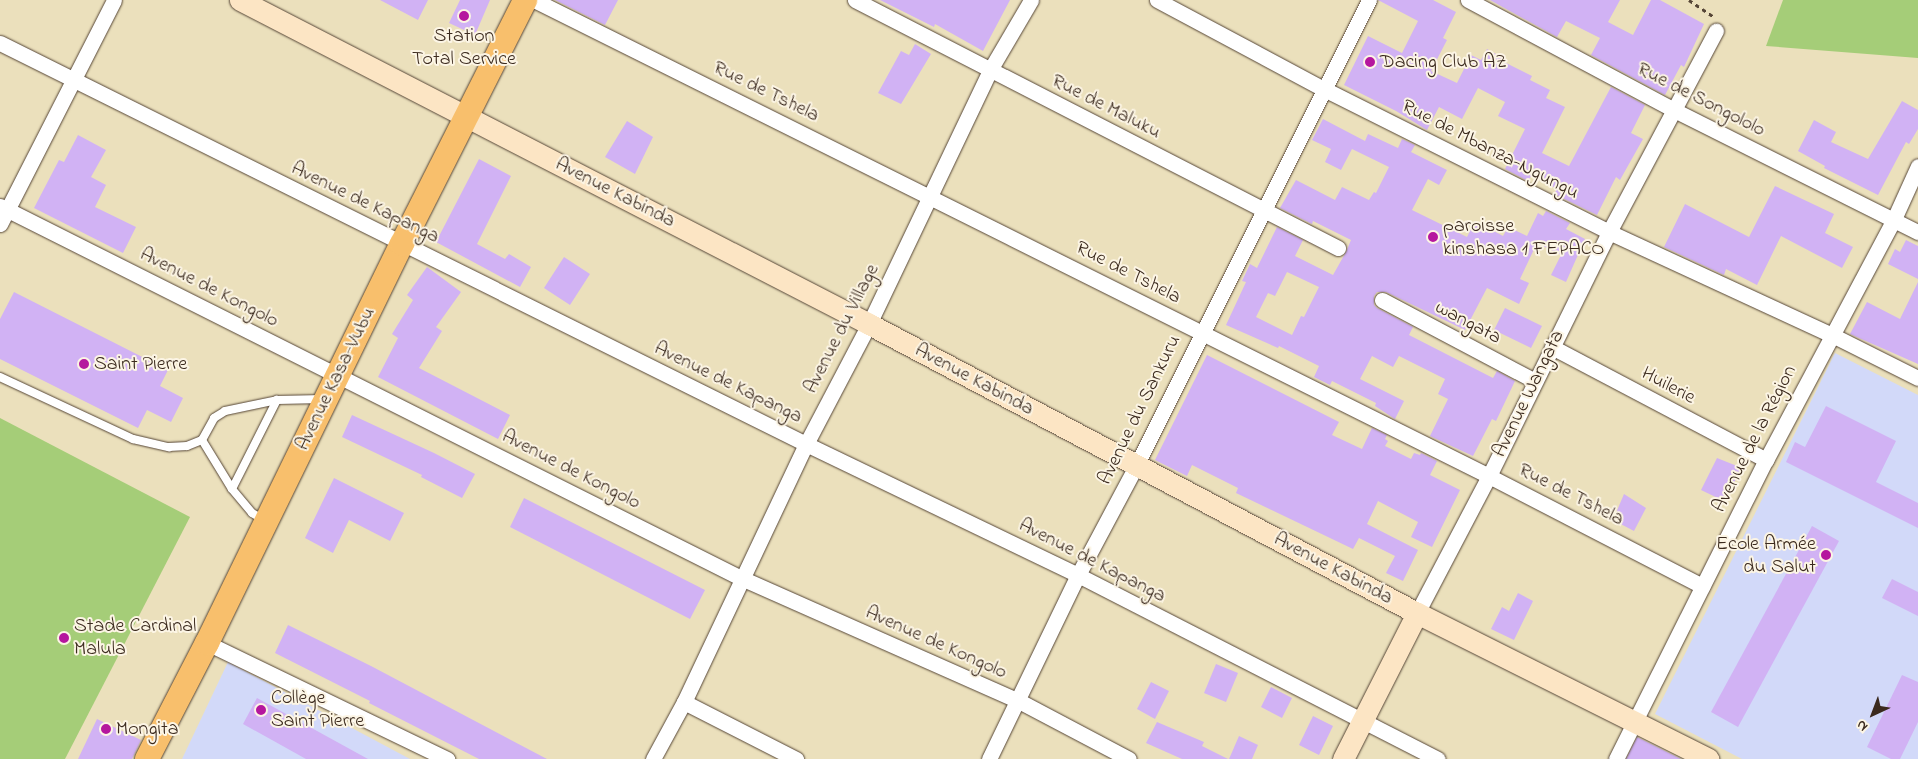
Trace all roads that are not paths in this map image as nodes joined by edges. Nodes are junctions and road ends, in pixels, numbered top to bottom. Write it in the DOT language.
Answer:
graph roads {
  1 [pos="114,0"];
  2 [pos="240,0"];
  3 [pos="525,0"];
  4 [pos="534,0"];
  5 [pos="855,0"];
  6 [pos="1031,0"];
  7 [pos="1157,0"];
  8 [pos="1369,0"];
  9 [pos="1468,0"];
  10 [pos="1716,31"];
  11 [pos="0,43"];
  12 [pos="990,70"];
  13 [pos="74,80"];
  14 [pos="1324,89"];
  15 [pos="1674,110"];
  16 [pos="466,117"];
  17 [pos="1918,166"];
  18 [pos="931,196"];
  19 [pos="4,208"];
  20 [pos="1263,210"];
  21 [pos="1894,219"];
  22 [pos="0,224"];
  23 [pos="1609,232"];
  24 [pos="1918,232"];
  25 [pos="402,244"];
  26 [pos="1338,248"];
  27 [pos="1382,300"];
  28 [pos="869,324"];
  29 [pos="1201,333"];
  30 [pos="1832,335"];
  31 [pos="1552,347"];
  32 [pos="338,375"];
  33 [pos="0,377"];
  34 [pos="1918,378"];
  35 [pos="1535,381"];
  36 [pos="326,398"];
  37 [pos="277,400"];
  38 [pos="202,440"];
  39 [pos="806,444"];
  40 [pos="1766,460"];
  41 [pos="1136,466"];
  42 [pos="1489,476"];
  43 [pos="232,489"];
  44 [pos="266,521"];
  45 [pos="1078,575"];
  46 [pos="741,578"];
  47 [pos="1702,586"];
  48 [pos="1417,613"];
  49 [pos="207,642"];
  50 [pos="1019,701"];
  51 [pos="684,702"];
  52 [pos="1362,721"];
  53 [pos="1634,722"];
  54 [pos="147,759"];
  55 [pos="447,759"];
  56 [pos="653,759"];
  57 [pos="796,759"];
  58 [pos="989,759"];
  59 [pos="1129,759"];
  60 [pos="1343,759"];
  61 [pos="1438,759"];
  62 [pos="1616,759"];
  63 [pos="1709,759"];
  1 -- 13 [label="street"];
  2 -- 16 [label="street, Avenue Kabinda"];
  3 -- 16 [label="main road, Avenue Kasa-Vubu"];
  4 -- 18 [label="street, Rue de Tshela"];
  5 -- 12 [label="street, Rue de Maluku"];
  6 -- 12 [label="street, Avenue du Village"];
  7 -- 14 [label="street, Rue de Mbanza-Ngungu"];
  8 -- 14 [label="street, Avenue du Sankuru"];
  9 -- 15 [label="street, Rue de Songololo"];
  10 -- 15 [label="street, Avenue Wangata"];
  11 -- 13 [label="street, Avenue de Kapanga"];
  12 -- 18 [label="street, Avenue du Village"];
  12 -- 20 [label="street, Rue de Maluku"];
  13 -- 19 [label="street"];
  13 -- 25 [label="street, Avenue de Kapanga"];
  14 -- 20 [label="street, Avenue du Sankuru"];
  14 -- 23 [label="street, Rue de Mbanza-Ngungu"];
  15 -- 21 [label="street, Rue de Songololo"];
  15 -- 23 [label="street, Avenue Wangata"];
  16 -- 25 [label="main road, Avenue Kasa-Vubu"];
  16 -- 28 [label="street, Avenue Kabinda"];
  17 -- 21 [label="street, Avenue de la Région"];
  18 -- 28 [label="street, Avenue du Village"];
  18 -- 29 [label="street, Rue de Tshela"];
  19 -- 22 [label="street"];
  19 -- 32 [label="street, Avenue de Kongolo"];
  20 -- 26 [label="street, Rue de Maluku"];
  20 -- 29 [label="street, Avenue du Sankuru"];
  21 -- 24 [label="street, Rue de Songololo"];
  21 -- 30 [label="street, Avenue de la Région"];
  23 -- 30 [label="street, Rue de Mbanza-Ngungu"];
  23 -- 31 [label="street, Avenue Wangata"];
  25 -- 32 [label="main road, Avenue Kasa-Vubu"];
  25 -- 39 [label="street, Avenue de Kapanga"];
  27 -- 35 [label="street, wangata"];
  28 -- 39 [label="street, Avenue du Village"];
  28 -- 41 [label="street, Avenue Kabinda"];
  29 -- 41 [label="street, Avenue du Sankuru"];
  29 -- 42 [label="street, Rue de Tshela"];
  30 -- 34 [label="street, Rue de Mbanza-Ngungu"];
  30 -- 40 [label="street, Avenue de la Région"];
  31 -- 35 [label="street, Avenue Wangata"];
  31 -- 40 [label="street, Huilerie"];
  32 -- 36 [label="main road, Avenue Kasa-Vubu"];
  32 -- 46 [label="street, Avenue de Kongolo"];
  33 -- 38 [label="lane"];
  35 -- 42 [label="street, Avenue Wangata"];
  36 -- 37 [label="lane"];
  36 -- 44 [label="main road, Avenue Kasa-Vubu"];
  37 -- 38 [label="lane"];
  37 -- 43 [label="lane"];
  38 -- 43 [label="lane"];
  39 -- 45 [label="street, Avenue de Kapanga"];
  39 -- 46 [label="street, Avenue du Village"];
  40 -- 47 [label="street, Avenue de la Région"];
  41 -- 45 [label="street, Avenue du Sankuru"];
  41 -- 48 [label="street, Avenue Kabinda"];
  42 -- 47 [label="street, Rue de Tshela"];
  42 -- 48 [label="street, Avenue Wangata"];
  43 -- 44 [label="lane"];
  44 -- 49 [label="main road, Avenue Kasa-Vubu"];
  45 -- 50 [label="street, Avenue du Sankuru"];
  45 -- 52 [label="street, Avenue de Kapanga"];
  46 -- 50 [label="street, Avenue de Kongolo"];
  46 -- 51 [label="street, Avenue du Village"];
  47 -- 53 [label="street, Avenue de la Région"];
  48 -- 52 [label="street, Avenue Wangata"];
  48 -- 53 [label="street, Avenue Kabinda"];
  49 -- 54 [label="main road, Avenue Kasa-Vubu"];
  49 -- 55 [label="street"];
  50 -- 58 [label="street, Avenue du Sankuru"];
  50 -- 59 [label="street, Avenue de Kongolo"];
  51 -- 56 [label="street, Avenue du Village"];
  51 -- 57 [label="street"];
  52 -- 60 [label="street, Avenue Wangata"];
  52 -- 61 [label="street, Avenue de Kapanga"];
  53 -- 62 [label="street, Avenue de la Région"];
  53 -- 63 [label="street, Avenue Kabinda"];
}
